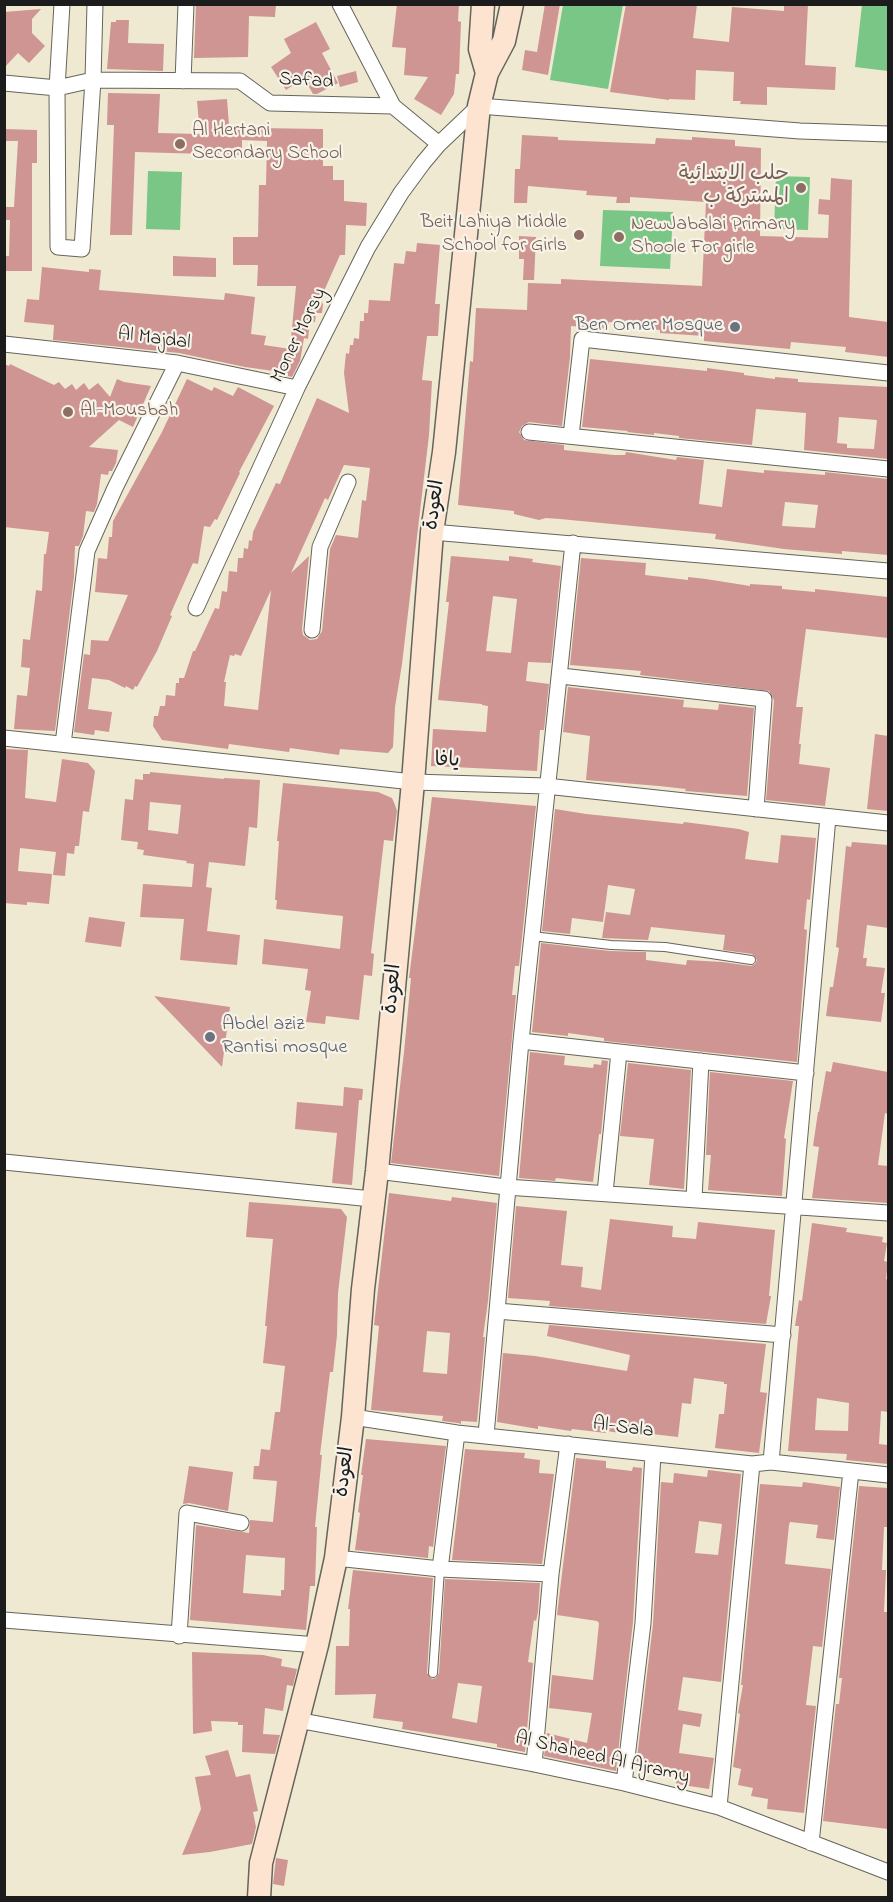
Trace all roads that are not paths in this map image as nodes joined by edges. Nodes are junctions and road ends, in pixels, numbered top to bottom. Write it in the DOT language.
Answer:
graph roads {
  1 [pos="62,4"];
  2 [pos="95,4"];
  3 [pos="186,4"];
  4 [pos="340,4"];
  5 [pos="483,4"];
  6 [pos="512,4"];
  7 [pos="487,73"];
  8 [pos="93,80"];
  9 [pos="183,81"];
  10 [pos="4,83"];
  11 [pos="57,87"];
  12 [pos="393,106"];
  13 [pos="479,106"];
  14 [pos="888,134"];
  15 [pos="439,144"];
  16 [pos="4,344"];
  17 [pos="177,363"];
  18 [pos="888,373"];
  19 [pos="297,388"];
  20 [pos="529,432"];
  21 [pos="571,435"];
  22 [pos="888,469"];
  23 [pos="348,482"];
  24 [pos="432,532"];
  25 [pos="573,543"];
  26 [pos="888,571"];
  27 [pos="196,608"];
  28 [pos="312,630"];
  29 [pos="561,676"];
  30 [pos="4,738"];
  31 [pos="63,744"];
  32 [pos="413,782"];
  33 [pos="546,786"];
  34 [pos="756,809"];
  35 [pos="828,817"];
  36 [pos="888,823"];
  37 [pos="532,936"];
  38 [pos="751,960"];
  39 [pos="521,1041"];
  40 [pos="619,1052"];
  41 [pos="701,1061"];
  42 [pos="806,1073"];
  43 [pos="4,1162"];
  44 [pos="377,1171"];
  45 [pos="506,1187"];
  46 [pos="605,1193"];
  47 [pos="372,1199"];
  48 [pos="694,1199"];
  49 [pos="794,1208"];
  50 [pos="888,1213"];
  51 [pos="497,1311"];
  52 [pos="783,1335"];
  53 [pos="353,1417"];
  54 [pos="457,1432"];
  55 [pos="486,1436"];
  56 [pos="568,1444"];
  57 [pos="653,1454"];
  58 [pos="771,1462"];
  59 [pos="752,1464"];
  60 [pos="851,1471"];
  61 [pos="888,1475"];
  62 [pos="241,1523"];
  63 [pos="336,1558"];
  64 [pos="440,1569"];
  65 [pos="551,1574"];
  66 [pos="4,1620"];
  67 [pos="179,1636"];
  68 [pos="317,1646"];
  69 [pos="433,1673"];
  70 [pos="297,1720"];
  71 [pos="534,1764"];
  72 [pos="624,1783"];
  73 [pos="719,1808"];
  74 [pos="811,1843"];
  75 [pos="888,1872"];
  76 [pos="259,1898"];
  1 -- 11 [label="street"];
  2 -- 8 [label="street"];
  3 -- 9 [label="street"];
  4 -- 12 [label="street"];
  5 -- 7 [label="main road, العودة"];
  6 -- 7 [label="main road, العودة"];
  7 -- 13 [label="main road, العودة"];
  8 -- 9 [label="street, Safad"];
  8 -- 11 [label="street, Safad"];
  8 -- 11 [label="street"];
  9 -- 12 [label="street, Safad"];
  10 -- 11 [label="street, Safad"];
  12 -- 15 [label="street"];
  13 -- 14 [label="street"];
  13 -- 15 [label="street, Moner Morsy"];
  13 -- 24 [label="main road, العودة"];
  15 -- 19 [label="street, Moner Morsy"];
  16 -- 17 [label="street, Al Majdal"];
  17 -- 19 [label="street, Al Majdal"];
  17 -- 31 [label="street"];
  18 -- 21 [label="street"];
  19 -- 27 [label="street, Moner Morsy"];
  20 -- 21 [label="street"];
  21 -- 22 [label="street"];
  23 -- 28 [label="street"];
  24 -- 25 [label="street"];
  24 -- 32 [label="main road, العودة"];
  25 -- 26 [label="street"];
  25 -- 29 [label="street"];
  29 -- 33 [label="street"];
  29 -- 34 [label="street"];
  30 -- 31 [label="street, يافا"];
  31 -- 32 [label="street, يافا"];
  32 -- 33 [label="street, يافا"];
  32 -- 44 [label="main road, العودة"];
  33 -- 34 [label="street, يافا"];
  33 -- 37 [label="street"];
  34 -- 35 [label="street, يافا"];
  35 -- 36 [label="street, يافا"];
  35 -- 42 [label="street"];
  37 -- 38 [label="lane"];
  37 -- 39 [label="street"];
  39 -- 40 [label="street"];
  39 -- 45 [label="street"];
  40 -- 41 [label="street"];
  40 -- 46 [label="street"];
  41 -- 42 [label="street"];
  41 -- 48 [label="street"];
  42 -- 49 [label="street"];
  43 -- 47 [label="street"];
  44 -- 45 [label="street"];
  44 -- 47 [label="main road, العودة"];
  45 -- 46 [label="street"];
  45 -- 51 [label="street"];
  46 -- 48 [label="street"];
  47 -- 53 [label="main road, العودة"];
  48 -- 49 [label="street"];
  49 -- 50 [label="street"];
  49 -- 52 [label="street"];
  51 -- 52 [label="street"];
  51 -- 55 [label="street"];
  52 -- 58 [label="street"];
  53 -- 54 [label="street, Al-Sala"];
  53 -- 63 [label="main road, العودة"];
  54 -- 55 [label="street, Al-Sala"];
  54 -- 64 [label="street"];
  55 -- 56 [label="street, Al-Sala"];
  56 -- 57 [label="street, Al-Sala"];
  56 -- 65 [label="street"];
  57 -- 59 [label="street, Al-Sala"];
  57 -- 72 [label="street"];
  58 -- 59 [label="street, Al-Sala"];
  58 -- 60 [label="street, Al-Sala"];
  59 -- 73 [label="street"];
  60 -- 61 [label="street, Al-Sala"];
  60 -- 74 [label="street"];
  62 -- 67 [label="street"];
  63 -- 64 [label="street"];
  63 -- 68 [label="main road, العودة"];
  64 -- 65 [label="street"];
  64 -- 69 [label="lane"];
  65 -- 71 [label="street"];
  66 -- 67 [label="street"];
  67 -- 68 [label="street"];
  68 -- 70 [label="main road, العودة"];
  70 -- 71 [label="street, Al Shaheed Al Ajramy"];
  70 -- 76 [label="main road, العودة"];
  71 -- 72 [label="street, Al Shaheed Al Ajramy"];
  72 -- 73 [label="street, Al Shaheed Al Ajramy"];
  73 -- 74 [label="street, Al Shaheed Al Ajramy"];
  74 -- 75 [label="street, Al Shaheed Al Ajramy"];
}
